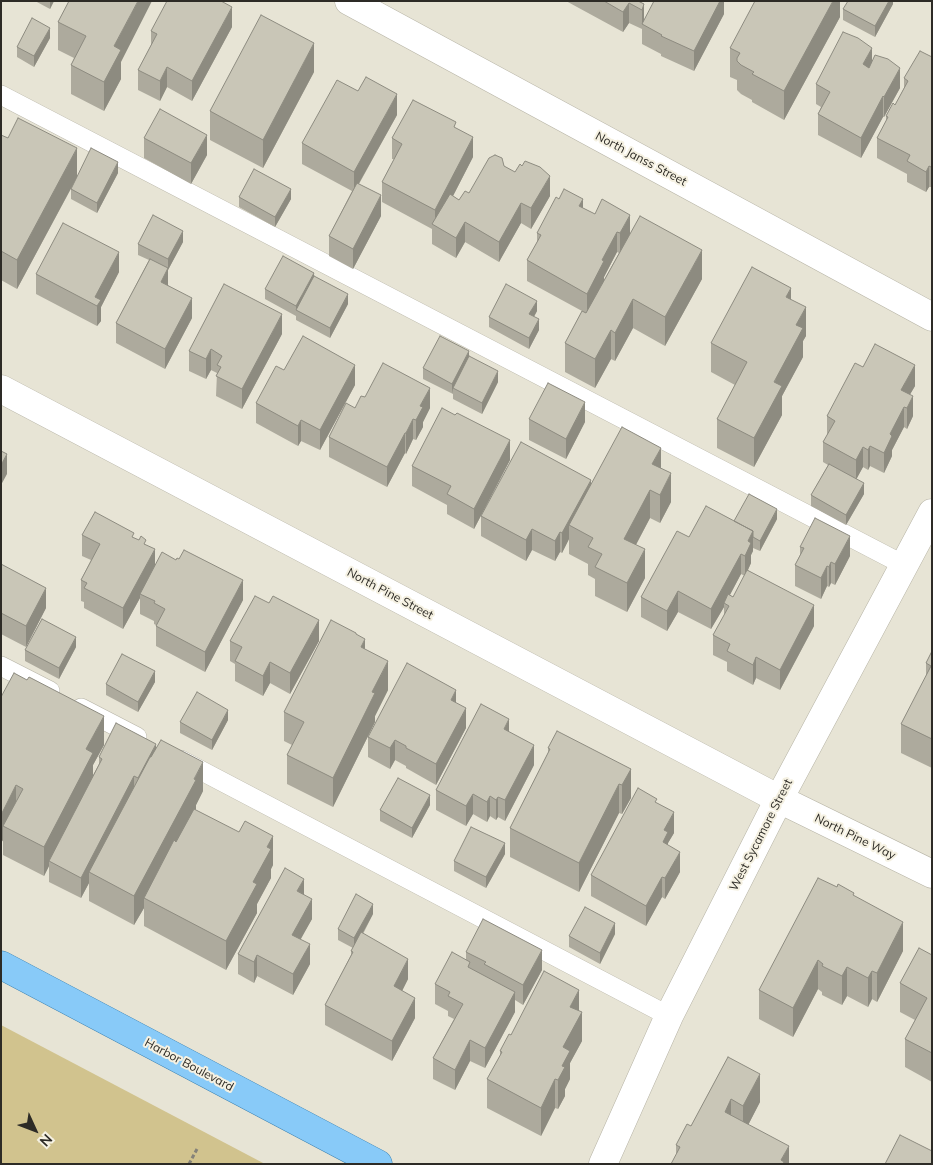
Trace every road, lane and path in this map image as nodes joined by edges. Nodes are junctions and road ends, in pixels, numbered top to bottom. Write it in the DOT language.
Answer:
graph roads {
  1 [pos="350,1"];
  2 [pos="1,95"];
  3 [pos="932,317"];
  4 [pos="1,389"];
  5 [pos="932,513"];
  6 [pos="904,565"];
  7 [pos="1,666"];
  8 [pos="151,744"];
  9 [pos="168,753"];
  10 [pos="779,799"];
  11 [pos="932,874"];
  12 [pos="1,965"];
  13 [pos="669,1016"];
  14 [pos="197,1149"];
  15 [pos="189,1164"];
  16 [pos="378,1164"];
  17 [pos="603,1164"];
  1 -- 3 [label="street, North Janss Street"];
  2 -- 6 [label="lane"];
  4 -- 10 [label="street, North Pine Street"];
  5 -- 6 [label="street, West Sycamore Street"];
  6 -- 10 [label="street, West Sycamore Street"];
  7 -- 8 [label="lane"];
  9 -- 13 [label="lane"];
  10 -- 11 [label="street, North Pine Way"];
  10 -- 13 [label="street, West Sycamore Street"];
  12 -- 16 [label="main road, Harbor Boulevard"];
  13 -- 17 [label="street, West Sycamore Street"];
  14 -- 15 [label="path"];
}
